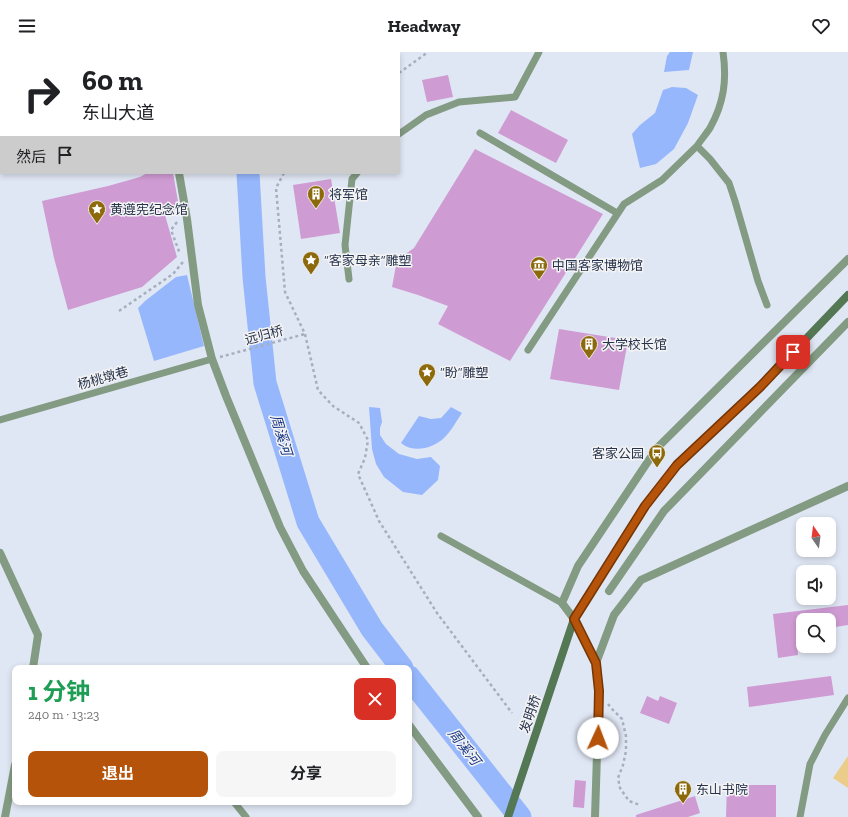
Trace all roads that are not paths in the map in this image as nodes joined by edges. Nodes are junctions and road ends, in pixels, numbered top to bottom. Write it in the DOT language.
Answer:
graph roads {
  1 [pos="539,52"];
  2 [pos="723,52"];
  3 [pos="480,132"];
  4 [pos="400,133"];
  5 [pos="697,146"];
  6 [pos="179,174"];
  7 [pos="357,174"];
  8 [pos="618,213"];
  9 [pos="848,259"];
  10 [pos="350,279"];
  11 [pos="848,295"];
  12 [pos="767,305"];
  13 [pos="848,322"];
  14 [pos="528,350"];
  15 [pos="212,359"];
  16 [pos="0,420"];
  17 [pos="848,486"];
  18 [pos="441,536"];
  19 [pos="0,553"];
  20 [pos="609,591"];
  21 [pos="562,603"];
  22 [pos="574,619"];
  23 [pos="596,663"];
  24 [pos="33,665"];
  25 [pos="365,665"];
  26 [pos="848,698"];
  27 [pos="412,729"];
  28 [pos="12,781"];
  29 [pos="236,805"];
  30 [pos="5,817"];
  31 [pos="246,817"];
  32 [pos="478,817"];
  33 [pos="508,817"];
  34 [pos="595,817"];
  35 [pos="800,817"];
  1 -- 4 [label="lane"];
  2 -- 5 [label="lane"];
  3 -- 8 [label="lane"];
  5 -- 8 [label="lane"];
  5 -- 12 [label="lane"];
  6 -- 15 [label="street"];
  7 -- 10 [label="lane"];
  8 -- 14 [label="lane"];
  9 -- 21 [label="street"];
  11 -- 22 [label="main road, 发明桥"];
  13 -- 20 [label="street"];
  15 -- 16 [label="lane, 杨桃墩巷"];
  15 -- 25 [label="street"];
  17 -- 23 [label="street"];
  18 -- 21 [label="lane"];
  19 -- 24 [label="street"];
  21 -- 22 [label="street"];
  22 -- 23 [label="street"];
  22 -- 33 [label="main road, 发明桥"];
  23 -- 34 [label="street"];
  26 -- 35 [label="lane"];
  27 -- 32 [label="street"];
  28 -- 30 [label="street"];
  29 -- 31 [label="lane"];
}
